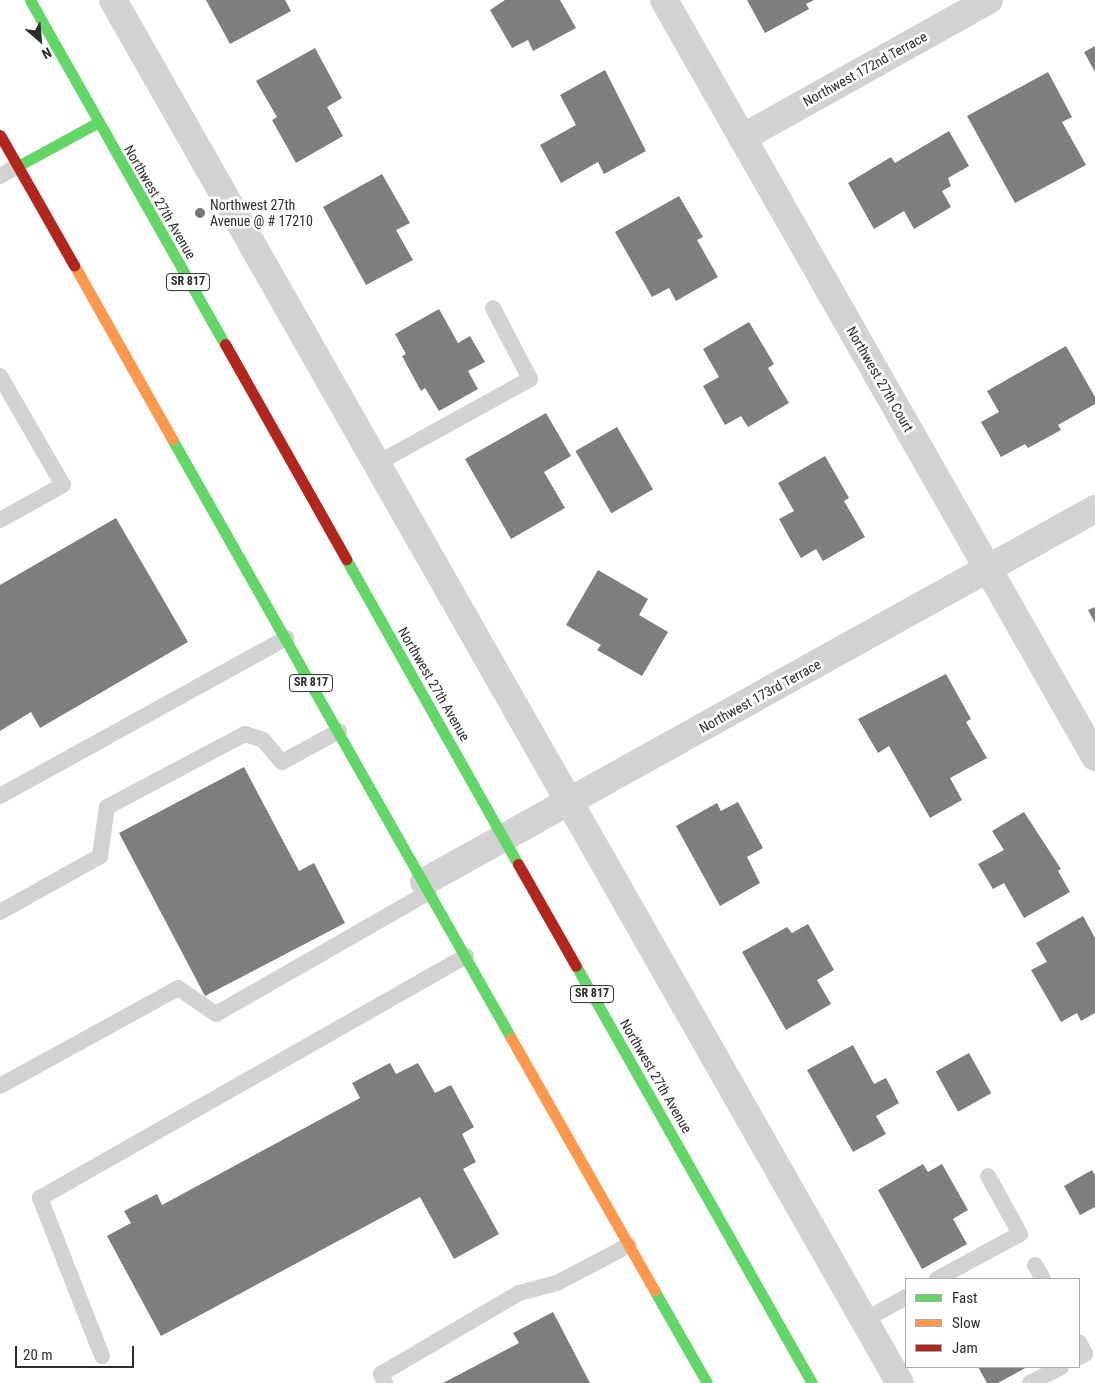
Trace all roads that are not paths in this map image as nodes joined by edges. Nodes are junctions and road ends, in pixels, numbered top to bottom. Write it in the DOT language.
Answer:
graph roads {
  1 [pos="30,0"];
  2 [pos="113,0"];
  3 [pos="664,0"];
  4 [pos="989,0"];
  5 [pos="97,123"];
  6 [pos="0,135"];
  7 [pos="742,138"];
  8 [pos="18,166"];
  9 [pos="0,176"];
  10 [pos="493,308"];
  11 [pos="0,376"];
  12 [pos="376,464"];
  13 [pos="1095,509"];
  14 [pos="0,520"];
  15 [pos="989,569"];
  16 [pos="286,638"];
  17 [pos="338,731"];
  18 [pos="1095,757"];
  19 [pos="0,796"];
  20 [pos="568,802"];
  21 [pos="504,837"];
  22 [pos="426,887"];
  23 [pos="0,912"];
  24 [pos="466,956"];
  25 [pos="0,1086"];
  26 [pos="988,1176"];
  27 [pos="628,1245"];
  28 [pos="1035,1265"];
  29 [pos="940,1278"];
  30 [pos="1042,1278"];
  31 [pos="905,1297"];
  32 [pos="864,1320"];
  33 [pos="1080,1344"];
  34 [pos="102,1356"];
  35 [pos="1080,1356"];
  36 [pos="1059,1368"];
  37 [pos="384,1383"];
  38 [pos="707,1383"];
  39 [pos="812,1383"];
  40 [pos="900,1383"];
  41 [pos="1030,1383"];
  1 -- 5 [label="main road, Northwest 27th Avenue / SR 817"];
  2 -- 12 [label="street"];
  3 -- 7 [label="street, Northwest 27th Court"];
  4 -- 7 [label="street, Northwest 172nd Terrace"];
  5 -- 8 [label="main road"];
  5 -- 21 [label="main road, Northwest 27th Avenue / SR 817"];
  6 -- 8 [label="main road, SR 817"];
  7 -- 15 [label="street, Northwest 27th Court"];
  8 -- 9 [label="lane"];
  8 -- 16 [label="main road, SR 817"];
  10 -- 12 [label="lane"];
  11 -- 14 [label="lane"];
  12 -- 20 [label="street"];
  13 -- 15 [label="street, Northwest 173rd Terrace"];
  15 -- 18 [label="street, Northwest 27th Court"];
  15 -- 20 [label="street, Northwest 173rd Terrace"];
  16 -- 17 [label="main road, SR 817"];
  16 -- 19 [label="lane"];
  17 -- 22 [label="main road, SR 817"];
  17 -- 23 [label="lane"];
  20 -- 21 [label="street, Northwest 173rd Terrace"];
  20 -- 32 [label="street"];
  21 -- 22 [label="street, Northwest 173rd Terrace"];
  21 -- 39 [label="main road, Northwest 27th Avenue / SR 817"];
  22 -- 24 [label="main road, SR 817"];
  22 -- 25 [label="lane"];
  24 -- 27 [label="main road, SR 817"];
  24 -- 34 [label="lane"];
  26 -- 29 [label="lane"];
  27 -- 37 [label="lane"];
  27 -- 38 [label="main road, SR 817"];
  28 -- 30 [label="lane"];
  31 -- 32 [label="lane"];
  32 -- 40 [label="street"];
  33 -- 35 [label="lane"];
  36 -- 41 [label="lane"];
}
